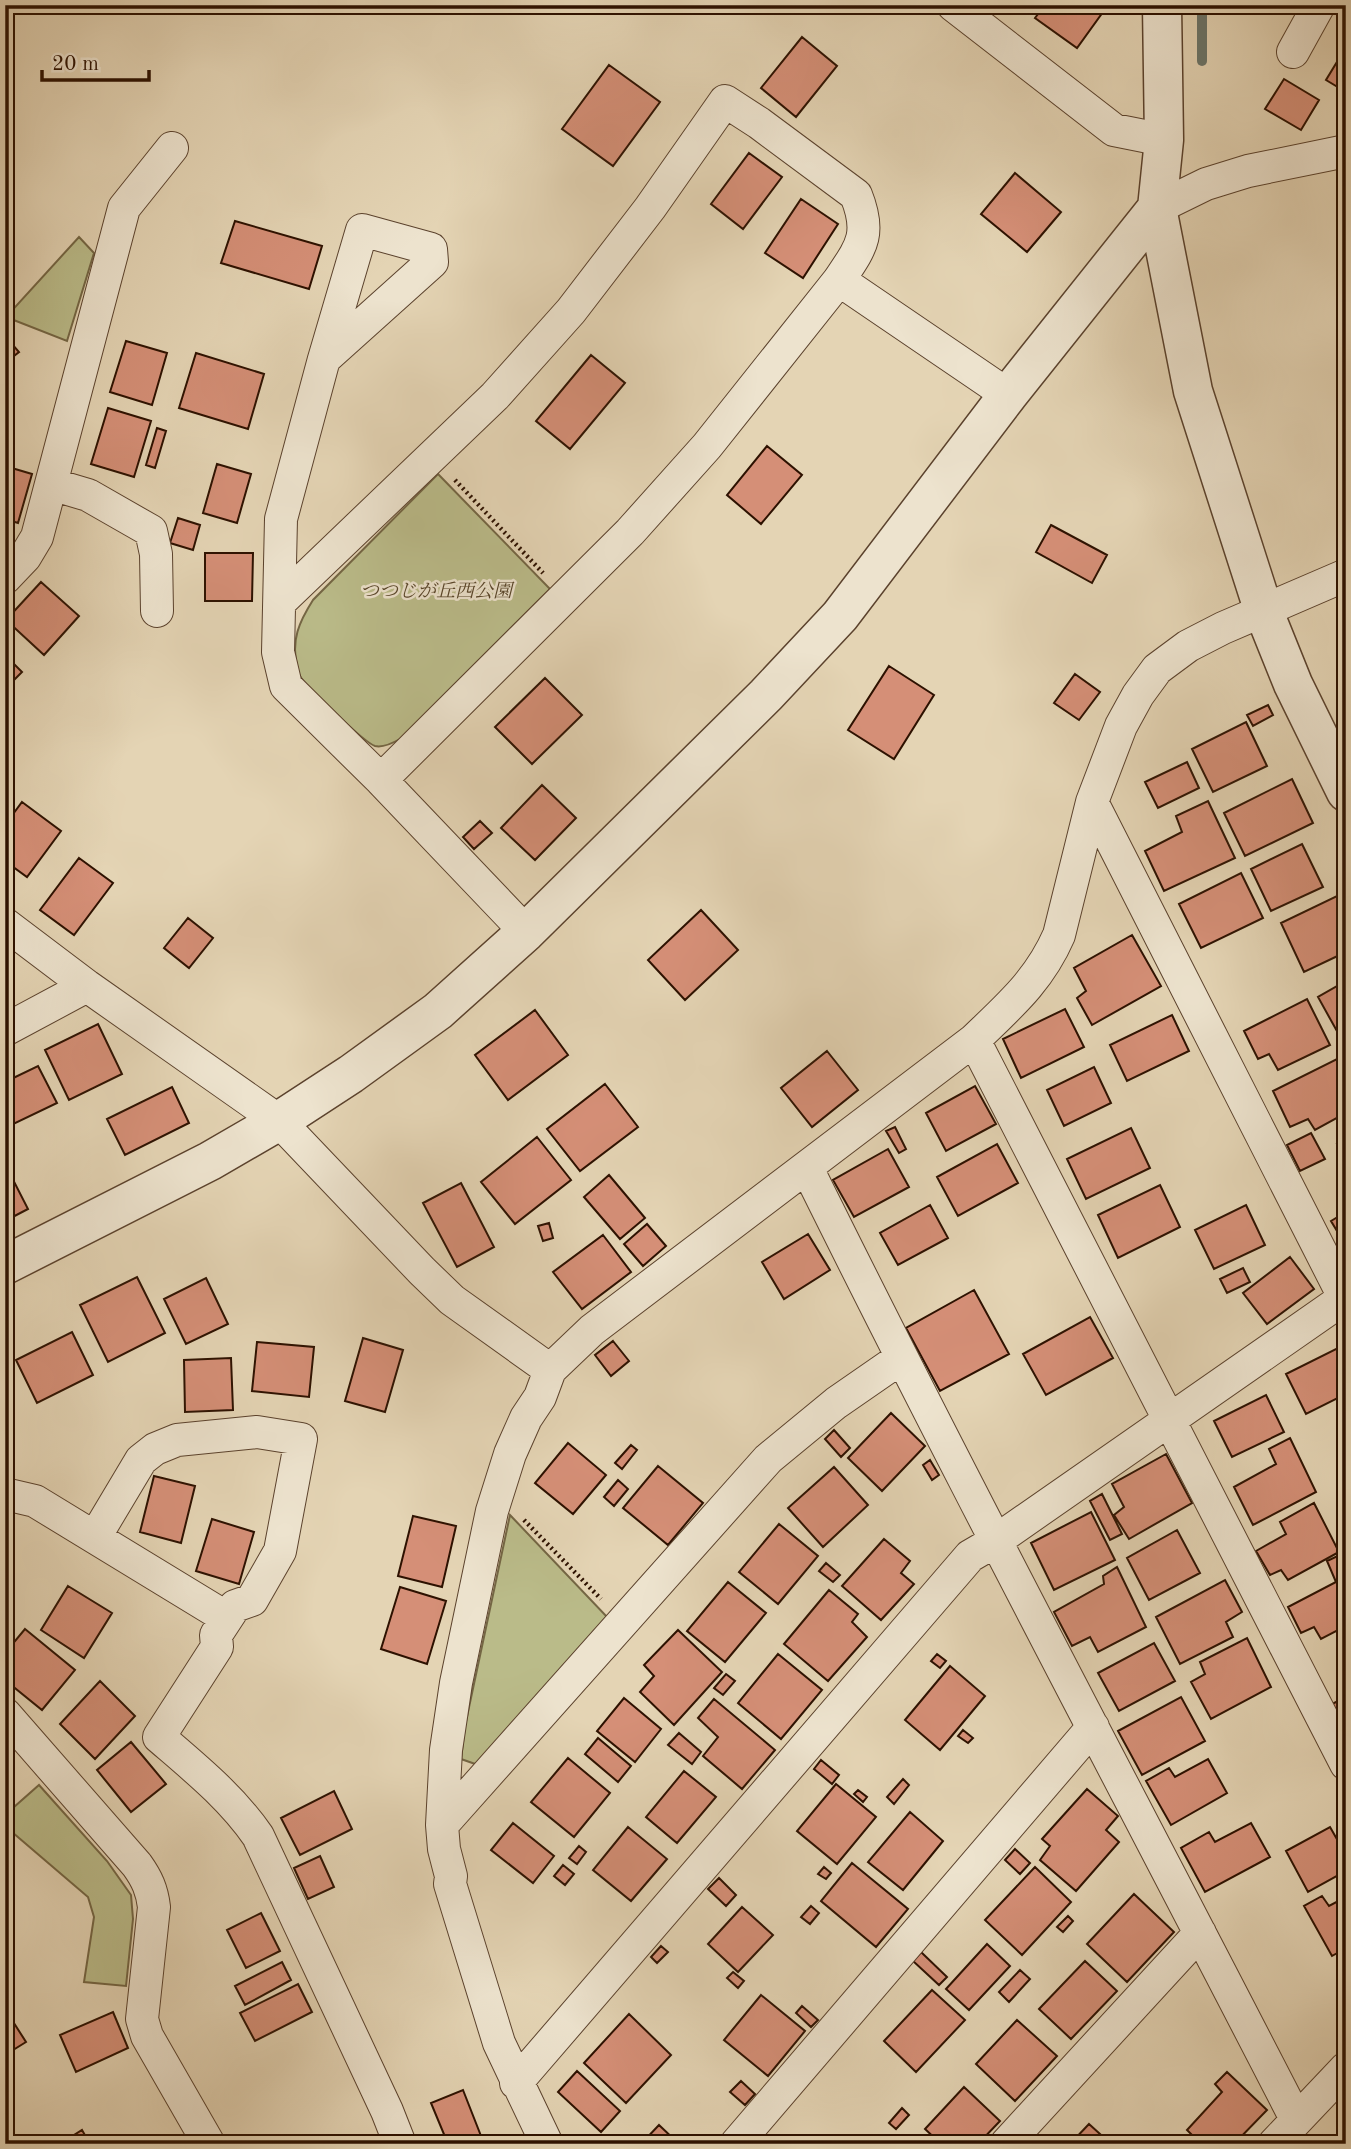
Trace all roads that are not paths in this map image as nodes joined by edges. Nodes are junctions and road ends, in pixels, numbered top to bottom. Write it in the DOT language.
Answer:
graph roads {
  1 [pos="953,5"];
  2 [pos="1162,5"];
  3 [pos="1319,5"];
  4 [pos="1293,52"];
  5 [pos="1164,140"];
  6 [pos="172,148"];
  7 [pos="1346,150"];
  8 [pos="1157,208"];
  9 [pos="839,280"];
  10 [pos="324,359"];
  11 [pos="1008,395"];
  12 [pos="51,484"];
  13 [pos="1346,575"];
  14 [pos="5,578"];
  15 [pos="280,602"];
  16 [pos="157,611"];
  17 [pos="1264,612"];
  18 [pos="381,780"];
  19 [pos="1346,792"];
  20 [pos="1092,802"];
  21 [pos="5,924"];
  22 [pos="526,932"];
  23 [pos="87,986"];
  24 [pos="5,1030"];
  25 [pos="974,1040"];
  26 [pos="279,1121"];
  27 [pos="807,1168"];
  28 [pos="5,1265"];
  29 [pos="1345,1299"];
  30 [pos="901,1358"];
  31 [pos="550,1370"];
  32 [pos="1170,1420"];
  33 [pos="5,1494"];
  34 [pos="95,1537"];
  35 [pos="994,1542"];
  36 [pos="227,1618"];
  37 [pos="5,1714"];
  38 [pos="1093,1727"];
  39 [pos="1346,1764"];
  40 [pos="442,1825"];
  41 [pos="1200,1933"];
  42 [pos="1346,2068"];
  43 [pos="516,2083"];
  44 [pos="1296,2119"];
  45 [pos="209,2144"];
  46 [pos="400,2144"];
  47 [pos="547,2144"];
  48 [pos="736,2144"];
  49 [pos="1006,2144"];
  50 [pos="1274,2144"];
  1 -- 5 [label="street"];
  2 -- 5 [label="street"];
  3 -- 4 [label="street"];
  5 -- 8 [label="street"];
  6 -- 12 [label="street"];
  7 -- 8 [label="street"];
  8 -- 11 [label="street"];
  8 -- 17 [label="street"];
  9 -- 11 [label="street"];
  9 -- 15 [label="street"];
  9 -- 18 [label="street"];
  10 -- 15 [label="street"];
  11 -- 22 [label="street"];
  12 -- 14 [label="street"];
  12 -- 16 [label="street"];
  13 -- 17 [label="street"];
  15 -- 18 [label="street"];
  17 -- 19 [label="street"];
  17 -- 20 [label="street"];
  18 -- 22 [label="street"];
  20 -- 25 [label="street"];
  20 -- 29 [label="street"];
  21 -- 23 [label="street"];
  22 -- 26 [label="street"];
  23 -- 24 [label="street"];
  23 -- 26 [label="street"];
  25 -- 27 [label="street"];
  25 -- 32 [label="street"];
  26 -- 28 [label="street"];
  26 -- 31 [label="street"];
  27 -- 30 [label="street"];
  27 -- 31 [label="street"];
  29 -- 32 [label="street"];
  30 -- 35 [label="street"];
  30 -- 40 [label="street"];
  31 -- 40 [label="street"];
  32 -- 35 [label="street"];
  32 -- 39 [label="street"];
  33 -- 34 [label="street"];
  34 -- 36 [label="street"];
  34 -- 36 [label="street"];
  35 -- 38 [label="street"];
  35 -- 43 [label="street"];
  36 -- 46 [label="street"];
  37 -- 45 [label="street"];
  38 -- 41 [label="street"];
  38 -- 48 [label="street"];
  40 -- 43 [label="street"];
  41 -- 44 [label="street"];
  41 -- 49 [label="street"];
  42 -- 44 [label="street"];
  43 -- 47 [label="street"];
  44 -- 50 [label="street"];
}
